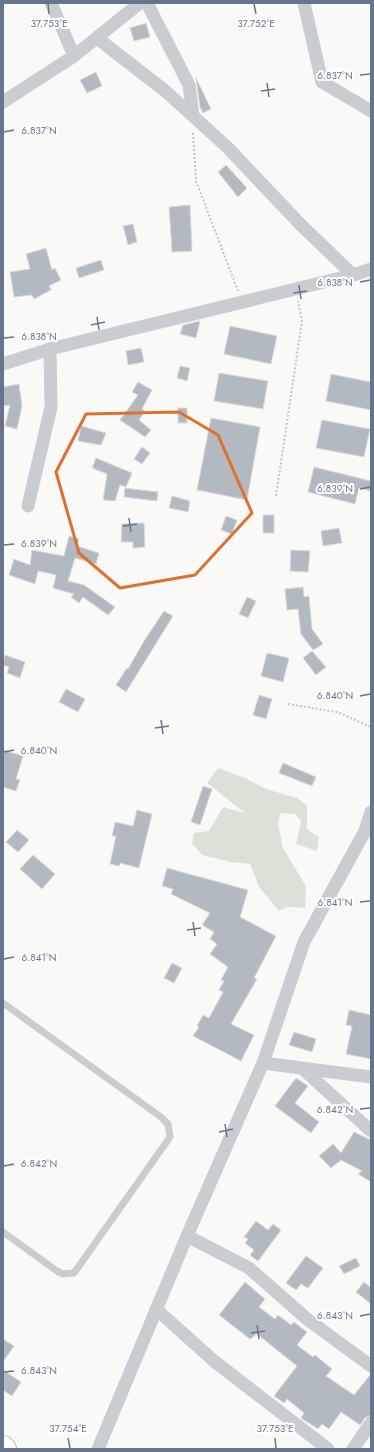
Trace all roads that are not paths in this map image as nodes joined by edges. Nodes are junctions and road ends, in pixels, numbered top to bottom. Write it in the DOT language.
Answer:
graph roads {
  1 [pos="51,3"];
  2 [pos="140,3"];
  3 [pos="147,3"];
  4 [pos="304,3"];
  5 [pos="97,38"];
  6 [pos="74,56"];
  7 [pos="3,102"];
  8 [pos="371,111"];
  9 [pos="193,116"];
  10 [pos="371,269"];
  11 [pos="353,275"];
  12 [pos="50,349"];
  13 [pos="3,364"];
  14 [pos="28,506"];
  15 [pos="371,812"];
  16 [pos="3,1003"];
  17 [pos="263,1063"];
  18 [pos="303,1069"];
  19 [pos="371,1077"];
  20 [pos="371,1131"];
  21 [pos="3,1232"];
  22 [pos="188,1236"];
  23 [pos="156,1309"];
  24 [pos="371,1366"];
  25 [pos="371,1423"];
  26 [pos="98,1449"];
  27 [pos="328,1449"];
  28 [pos="353,1449"];
  1 -- 6 [label="street"];
  2 -- 5 [label="street"];
  3 -- 9 [label="street"];
  4 -- 8 [label="street"];
  5 -- 6 [label="street"];
  5 -- 9 [label="street"];
  6 -- 7 [label="street"];
  9 -- 11 [label="street"];
  10 -- 11 [label="street"];
  11 -- 12 [label="street"];
  12 -- 13 [label="street"];
  12 -- 14 [label="street"];
  15 -- 17 [label="street"];
  16 -- 21 [label="lane"];
  17 -- 18 [label="street"];
  17 -- 22 [label="street"];
  18 -- 19 [label="street"];
  18 -- 20 [label="street"];
  22 -- 23 [label="street"];
  22 -- 24 [label="street"];
  23 -- 26 [label="street"];
  23 -- 27 [label="street"];
  25 -- 28 [label="street"];
}
